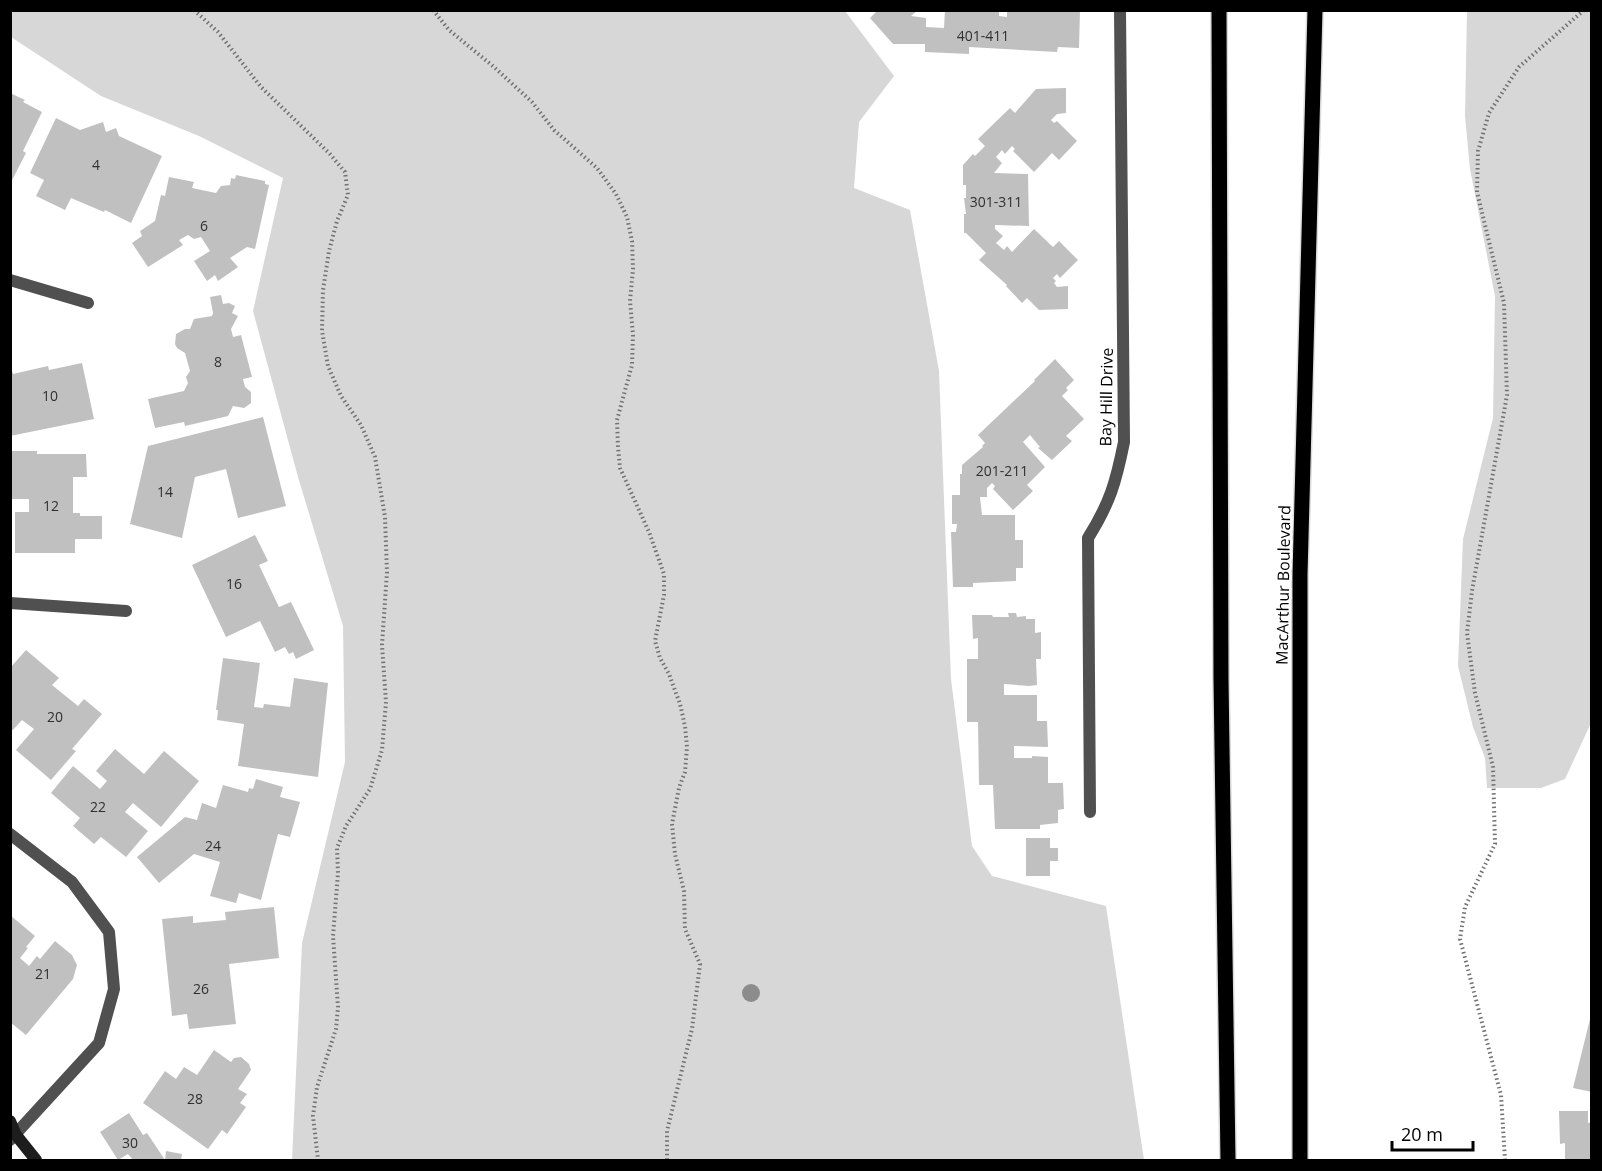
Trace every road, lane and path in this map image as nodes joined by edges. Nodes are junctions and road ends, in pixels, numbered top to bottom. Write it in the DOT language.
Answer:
graph roads {
  1 [pos="194,10"];
  2 [pos="433,10"];
  3 [pos="1120,10"];
  4 [pos="1219,10"];
  5 [pos="1315,10"];
  6 [pos="1584,10"];
  7 [pos="10,280"];
  8 [pos="88,303"];
  9 [pos="10,603"];
  10 [pos="126,612"];
  11 [pos="1090,812"];
  12 [pos="10,834"];
  13 [pos="10,1121"];
  14 [pos="12,1136"];
  15 [pos="36,1161"];
  16 [pos="318,1161"];
  17 [pos="667,1161"];
  18 [pos="1228,1161"];
  19 [pos="1300,1161"];
  20 [pos="1505,1161"];
  1 -- 16 [label="path"];
  2 -- 17 [label="path"];
  3 -- 11 [label="street, Bay Hill Drive"];
  4 -- 18 [label="main road"];
  5 -- 19 [label="main road, MacArthur Boulevard"];
  6 -- 20 [label="path"];
  7 -- 8 [label="street"];
  9 -- 10 [label="street"];
  12 -- 14 [label="street"];
  13 -- 14 [label="street"];
  14 -- 15 [label="street"];
}
